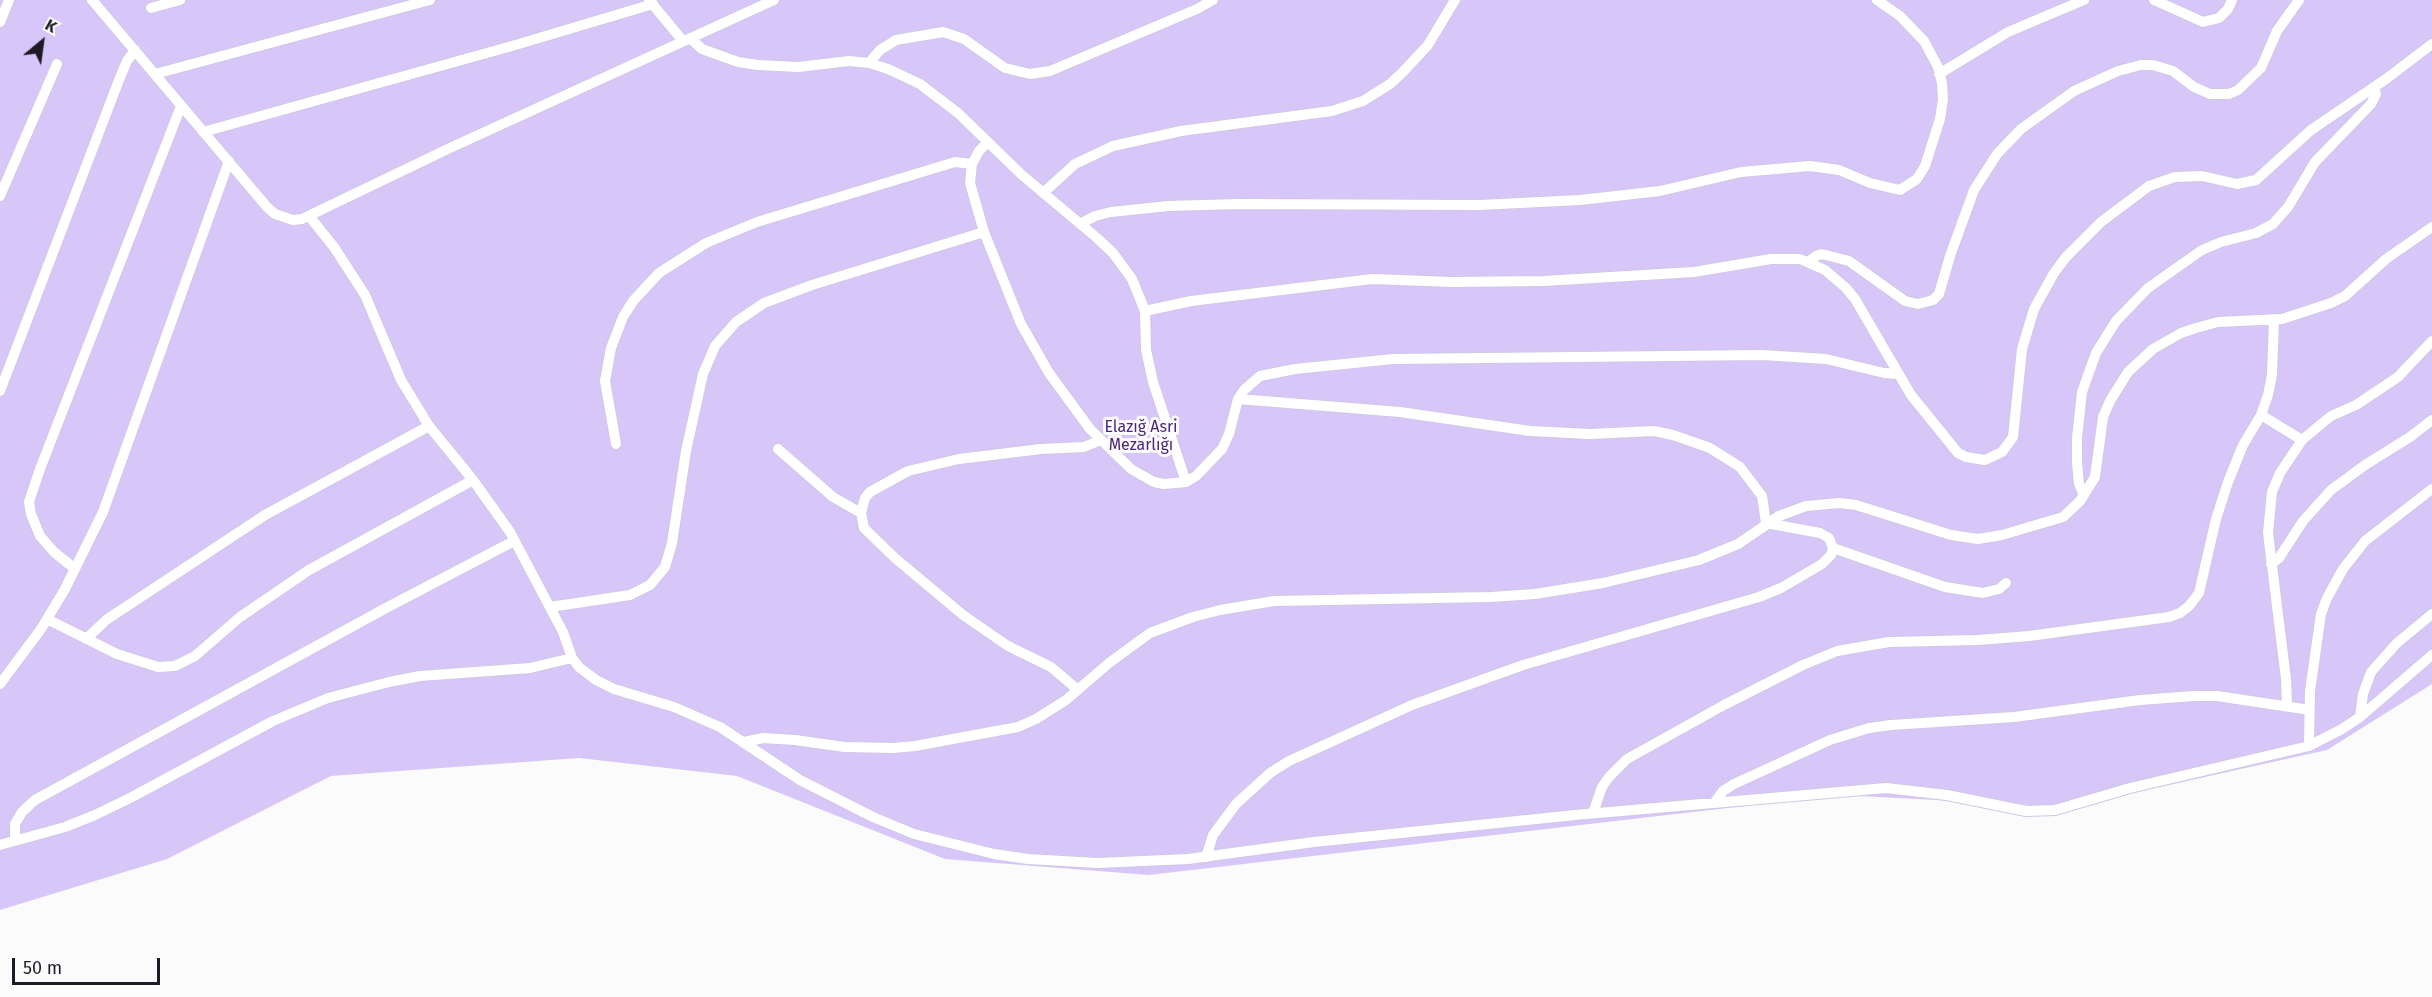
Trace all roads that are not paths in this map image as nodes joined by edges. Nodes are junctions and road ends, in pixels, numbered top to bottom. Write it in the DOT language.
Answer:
graph roads {
  1 [pos="9,0"];
  2 [pos="92,0"];
  3 [pos="180,0"];
  4 [pos="430,0"];
  5 [pos="774,0"];
  6 [pos="1213,0"];
  7 [pos="1455,0"];
  8 [pos="1877,0"];
  9 [pos="2084,0"];
  10 [pos="2154,0"];
  11 [pos="2232,0"];
  12 [pos="2299,0"];
  13 [pos="651,2"];
  14 [pos="151,8"];
  15 [pos="0,22"];
  16 [pos="687,39"];
  17 [pos="2432,44"];
  18 [pos="135,50"];
  19 [pos="869,63"];
  20 [pos="57,64"];
  21 [pos="155,74"];
  22 [pos="1939,74"];
  23 [pos="2374,87"];
  24 [pos="182,106"];
  25 [pos="203,132"];
  26 [pos="988,142"];
  27 [pos="229,161"];
  28 [pos="972,164"];
  29 [pos="1043,193"];
  30 [pos="0,196"];
  31 [pos="309,216"];
  32 [pos="1080,224"];
  33 [pos="2432,227"];
  34 [pos="984,232"];
  35 [pos="1808,262"];
  36 [pos="1145,311"];
  37 [pos="2274,319"];
  38 [pos="2432,341"];
  39 [pos="1897,374"];
  40 [pos="0,391"];
  41 [pos="1238,399"];
  42 [pos="2261,415"];
  43 [pos="2432,420"];
  44 [pos="429,426"];
  45 [pos="1101,440"];
  46 [pos="2302,440"];
  47 [pos="616,444"];
  48 [pos="777,449"];
  49 [pos="473,480"];
  50 [pos="1186,482"];
  51 [pos="2432,489"];
  52 [pos="2084,495"];
  53 [pos="861,513"];
  54 [pos="1767,523"];
  55 [pos="514,541"];
  56 [pos="1833,548"];
  57 [pos="2271,564"];
  58 [pos="75,569"];
  59 [pos="2006,583"];
  60 [pos="550,607"];
  61 [pos="2432,614"];
  62 [pos="47,619"];
  63 [pos="86,639"];
  64 [pos="2432,655"];
  65 [pos="572,658"];
  66 [pos="0,684"];
  67 [pos="1078,690"];
  68 [pos="2287,706"];
  69 [pos="2310,710"];
  70 [pos="2360,717"];
  71 [pos="744,742"];
  72 [pos="2309,746"];
  73 [pos="1715,802"];
  74 [pos="1593,813"];
  75 [pos="15,841"];
  76 [pos="0,845"];
  77 [pos="1206,857"];
  1 -- 15 [label="lane"];
  2 -- 18 [label="lane"];
  3 -- 14 [label="lane"];
  4 -- 21 [label="lane"];
  5 -- 16 [label="lane"];
  6 -- 19 [label="lane"];
  7 -- 29 [label="lane"];
  8 -- 22 [label="lane"];
  9 -- 22 [label="lane"];
  10 -- 11 [label="lane"];
  12 -- 35 [label="lane"];
  13 -- 16 [label="lane"];
  13 -- 25 [label="lane"];
  16 -- 19 [label="lane"];
  16 -- 31 [label="lane"];
  17 -- 23 [label="lane"];
  18 -- 21 [label="lane"];
  18 -- 40 [label="lane"];
  19 -- 26 [label="lane"];
  20 -- 30 [label="lane"];
  21 -- 24 [label="lane"];
  22 -- 32 [label="lane"];
  23 -- 39 [label="lane"];
  23 -- 52 [label="lane"];
  24 -- 25 [label="lane"];
  24 -- 58 [label="lane"];
  25 -- 27 [label="lane"];
  26 -- 28 [label="lane"];
  26 -- 29 [label="lane"];
  27 -- 31 [label="lane"];
  27 -- 58 [label="lane"];
  28 -- 34 [label="lane"];
  28 -- 47 [label="lane"];
  29 -- 32 [label="lane"];
  31 -- 44 [label="lane"];
  32 -- 36 [label="lane"];
  33 -- 37 [label="lane"];
  34 -- 45 [label="lane"];
  34 -- 60 [label="lane"];
  35 -- 36 [label="lane"];
  35 -- 39 [label="lane"];
  36 -- 50 [label="lane"];
  37 -- 42 [label="lane"];
  37 -- 52 [label="lane"];
  38 -- 46 [label="lane"];
  39 -- 41 [label="lane"];
  41 -- 50 [label="lane"];
  41 -- 54 [label="lane"];
  42 -- 46 [label="lane"];
  42 -- 74 [label="lane"];
  43 -- 57 [label="lane"];
  44 -- 49 [label="lane"];
  44 -- 63 [label="lane"];
  45 -- 50 [label="lane"];
  45 -- 53 [label="lane"];
  46 -- 57 [label="lane"];
  48 -- 53 [label="lane"];
  49 -- 55 [label="lane"];
  49 -- 63 [label="lane"];
  51 -- 69 [label="lane"];
  52 -- 54 [label="lane"];
  53 -- 67 [label="lane"];
  54 -- 56 [label="lane"];
  54 -- 67 [label="lane"];
  55 -- 60 [label="lane"];
  55 -- 75 [label="lane"];
  56 -- 59 [label="lane"];
  56 -- 77 [label="lane"];
  57 -- 68 [label="lane"];
  58 -- 62 [label="lane"];
  60 -- 65 [label="lane"];
  61 -- 70 [label="lane"];
  62 -- 63 [label="lane"];
  62 -- 66 [label="lane"];
  64 -- 70 [label="lane"];
  65 -- 71 [label="lane"];
  65 -- 75 [label="lane"];
  67 -- 71 [label="lane"];
  68 -- 69 [label="lane"];
  68 -- 73 [label="lane"];
  69 -- 72 [label="lane"];
  70 -- 72 [label="lane"];
  71 -- 77 [label="lane"];
  72 -- 73 [label="lane"];
  73 -- 74 [label="lane"];
  74 -- 77 [label="lane"];
  75 -- 76 [label="lane"];
}
